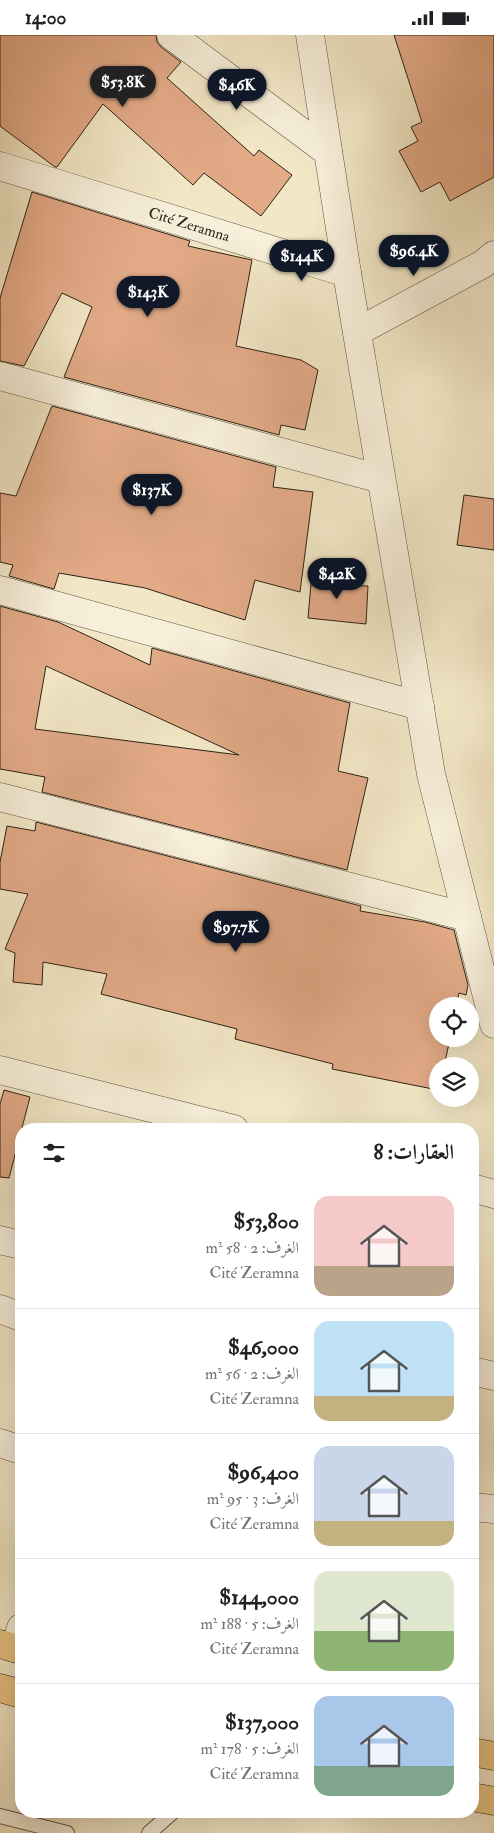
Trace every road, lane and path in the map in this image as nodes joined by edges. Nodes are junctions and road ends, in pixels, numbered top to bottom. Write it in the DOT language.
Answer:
graph roads {
  1 [pos="172,35"];
  2 [pos="310,35"];
  3 [pos="328,152"];
  4 [pos="0,166"];
  5 [pos="494,255"];
  6 [pos="347,273"];
  7 [pos="357,332"];
  8 [pos="0,376"];
  9 [pos="382,479"];
  10 [pos="0,591"];
  11 [pos="420,706"];
  12 [pos="0,797"];
  13 [pos="467,917"];
  14 [pos="494,1024"];
  15 [pos="0,1070"];
  16 [pos="210,1123"];
  17 [pos="479,1190"];
  18 [pos="494,1194"];
  19 [pos="0,1240"];
  20 [pos="15,1244"];
  21 [pos="0,1309"];
  22 [pos="15,1315"];
  23 [pos="479,1372"];
  24 [pos="494,1375"];
  25 [pos="0,1443"];
  26 [pos="15,1448"];
  27 [pos="479,1508"];
  28 [pos="494,1509"];
  29 [pos="0,1688"];
  30 [pos="15,1692"];
  31 [pos="479,1753"];
  32 [pos="494,1756"];
  33 [pos="479,1798"];
  34 [pos="494,1801"];
  35 [pos="0,1816"];
  36 [pos="166,1818"];
  37 [pos="67,1833"];
  38 [pos="149,1833"];
  1 -- 3 [label="street"];
  2 -- 3 [label="street"];
  3 -- 6 [label="street"];
  4 -- 6 [label="street, Cité Zeramna"];
  5 -- 7 [label="street"];
  6 -- 7 [label="street"];
  7 -- 9 [label="street"];
  8 -- 9 [label="street"];
  9 -- 11 [label="street"];
  10 -- 11 [label="street"];
  11 -- 13 [label="street"];
  12 -- 13 [label="street"];
  13 -- 14 [label="street"];
  15 -- 16 [label="street"];
  17 -- 18 [label="street"];
  19 -- 20 [label="street"];
  21 -- 22 [label="street"];
  23 -- 24 [label="street"];
  25 -- 26 [label="street"];
  27 -- 28 [label="street"];
  29 -- 30 [label="highway"];
  31 -- 32 [label="highway"];
  33 -- 34 [label="highway"];
  35 -- 37 [label="lane"];
  36 -- 38 [label="lane"];
}
